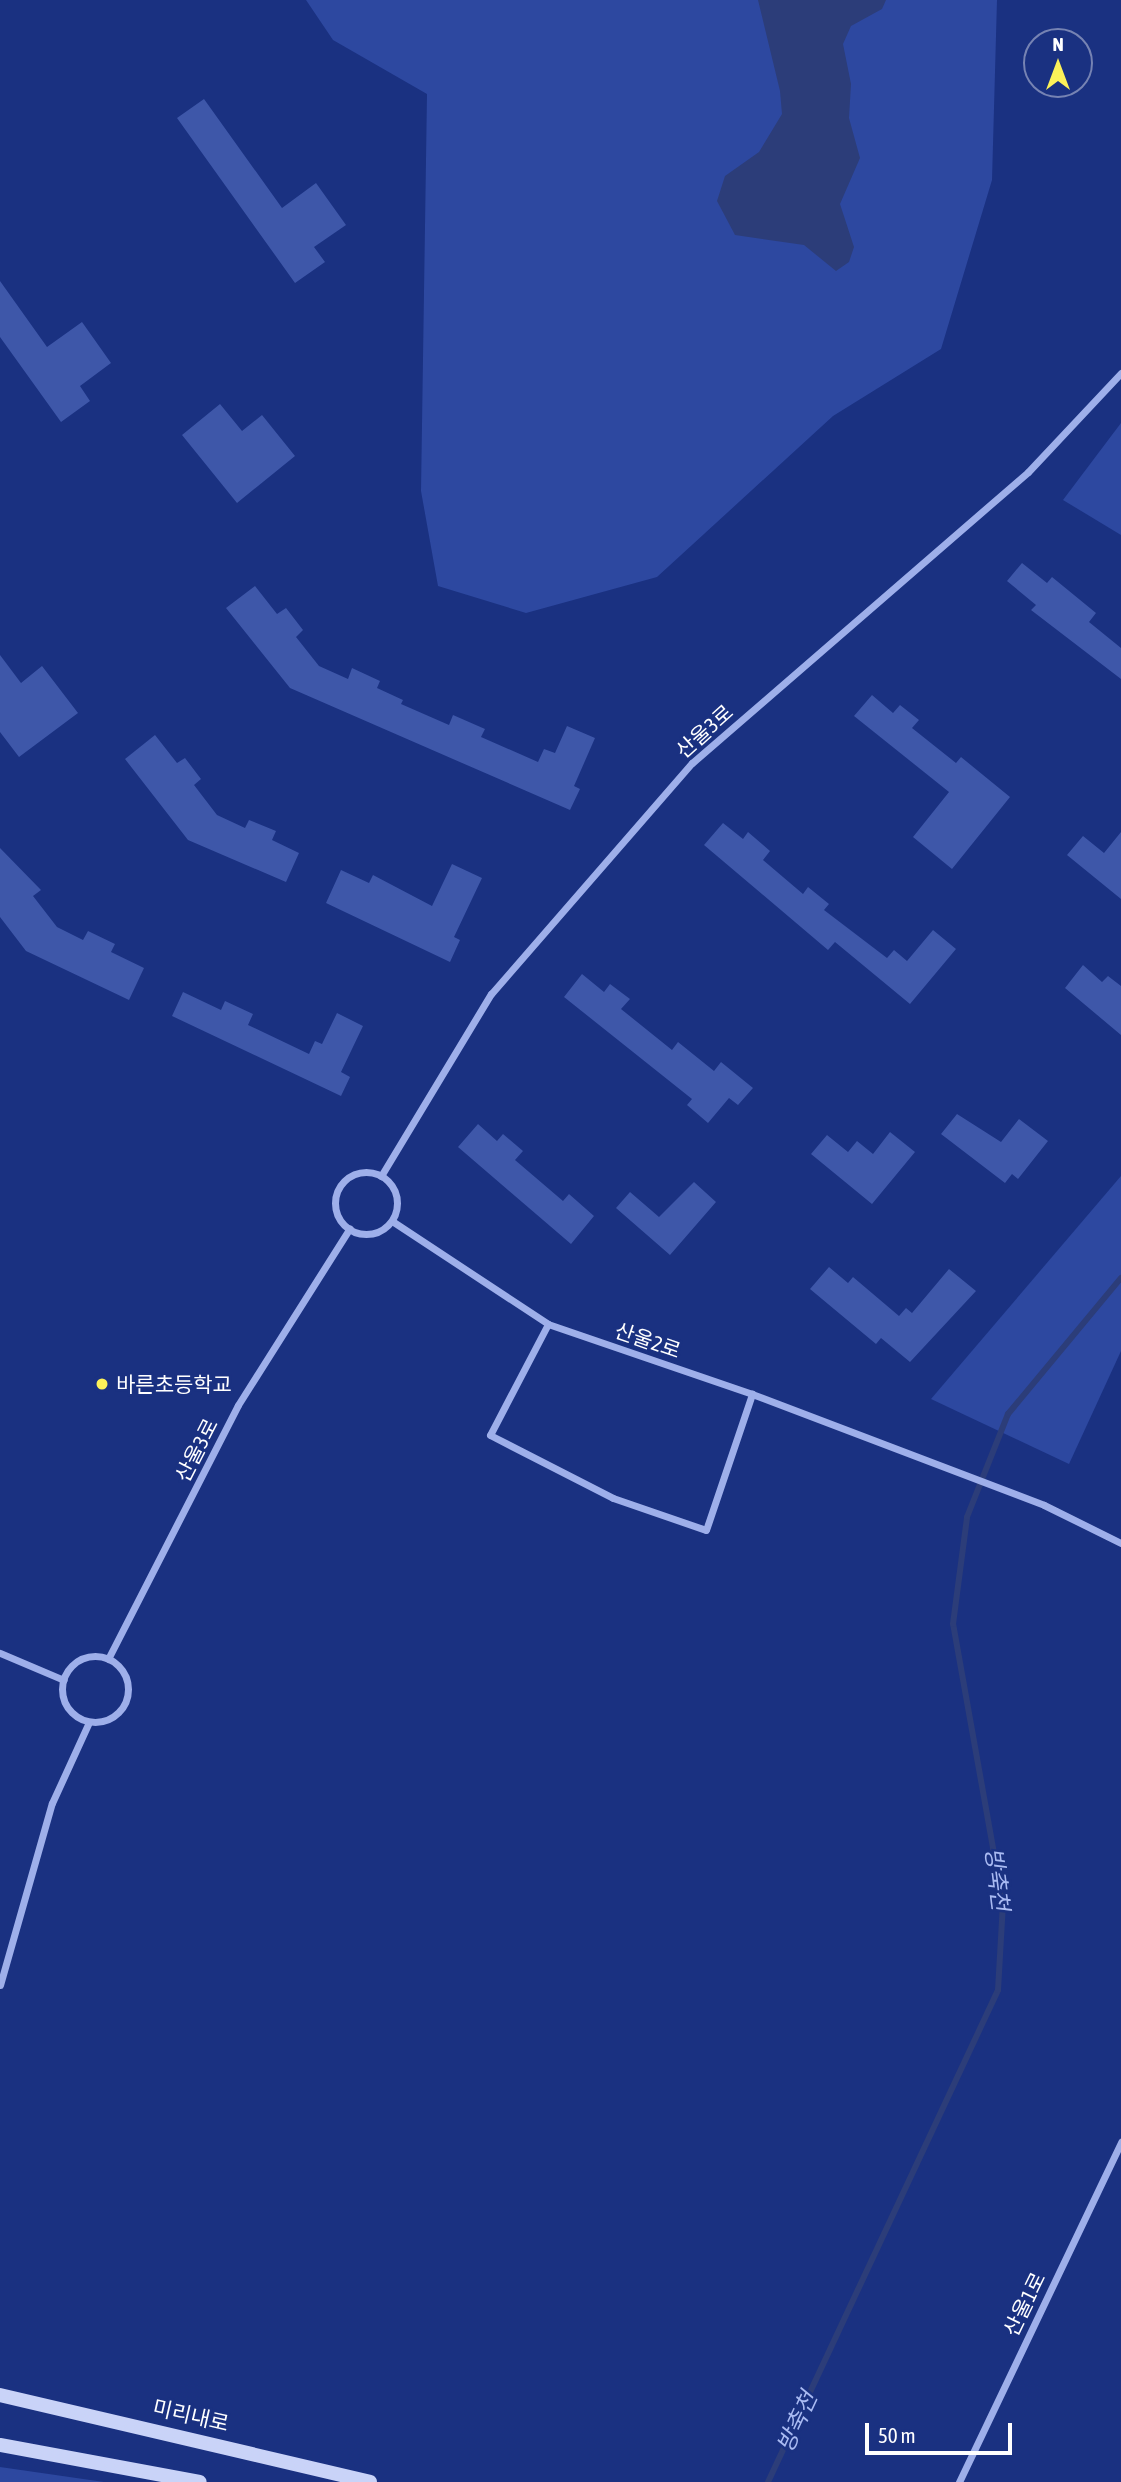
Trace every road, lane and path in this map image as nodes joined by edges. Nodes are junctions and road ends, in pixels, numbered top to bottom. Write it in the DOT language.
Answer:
graph roads {
  1 [pos="1121,373"];
  2 [pos="381,1176"];
  3 [pos="392,1221"];
  4 [pos="350,1228"];
  5 [pos="548,1324"];
  6 [pos="752,1394"];
  7 [pos="1121,1543"];
  8 [pos="0,1653"];
  9 [pos="108,1659"];
  10 [pos="64,1680"];
  11 [pos="89,1722"];
  12 [pos="0,1985"];
  13 [pos="1121,2142"];
  14 [pos="0,2395"];
  15 [pos="0,2445"];
  16 [pos="200,2482"];
  17 [pos="370,2482"];
  18 [pos="959,2482"];
  1 -- 2 [label="street, 산울3로"];
  2 -- 3 [label="street"];
  2 -- 4 [label="street"];
  3 -- 4 [label="street"];
  3 -- 5 [label="street, 산울2로"];
  4 -- 9 [label="street, 산울3로"];
  5 -- 6 [label="street, 산울2로"];
  5 -- 6 [label="street"];
  6 -- 7 [label="street, 산울2로"];
  8 -- 10 [label="street"];
  9 -- 10 [label="street"];
  9 -- 11 [label="street"];
  10 -- 11 [label="street"];
  11 -- 12 [label="street"];
  13 -- 18 [label="street, 산울1로"];
  14 -- 17 [label="main road, 미리내로"];
  15 -- 16 [label="main road"];
}
